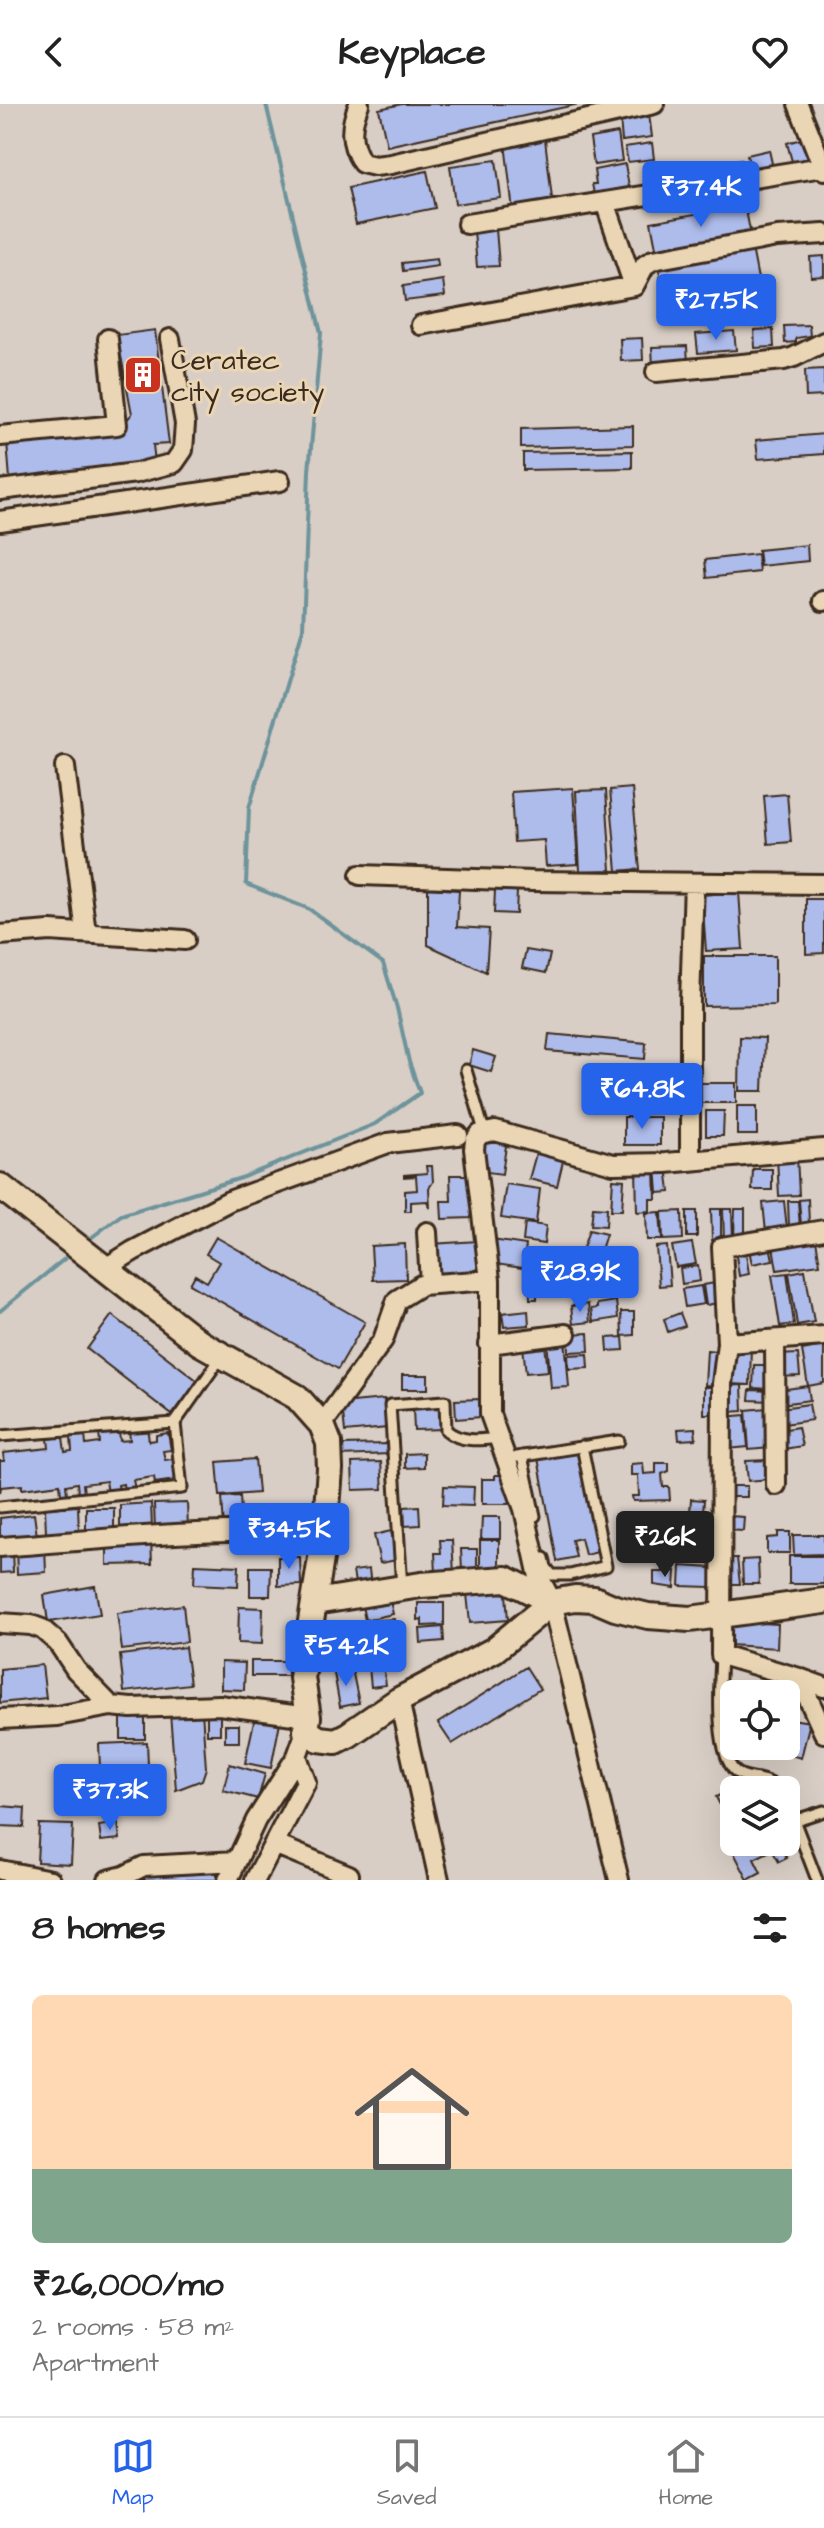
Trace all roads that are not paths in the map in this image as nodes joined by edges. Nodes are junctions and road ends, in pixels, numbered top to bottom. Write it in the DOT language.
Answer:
graph roads {
  1 [pos="359,104"];
  2 [pos="654,104"];
  3 [pos="798,104"];
  4 [pos="617,108"];
  5 [pos="823,169"];
  6 [pos="605,202"];
  7 [pos="467,224"];
  8 [pos="824,234"];
  9 [pos="634,286"];
  10 [pos="421,325"];
  11 [pos="108,339"];
  12 [pos="170,339"];
  13 [pos="824,342"];
  14 [pos="656,372"];
  15 [pos="0,436"];
  16 [pos="280,481"];
  17 [pos="0,490"];
  18 [pos="0,521"];
  19 [pos="65,767"];
  20 [pos="360,875"];
  21 [pos="694,883"];
  22 [pos="824,884"];
  23 [pos="86,933"];
  24 [pos="0,935"];
  25 [pos="185,940"];
  26 [pos="466,1070"];
  27 [pos="487,1131"];
  28 [pos="458,1135"];
  29 [pos="824,1149"];
  30 [pos="690,1160"];
  31 [pos="0,1186"];
  32 [pos="824,1230"];
  33 [pos="427,1232"];
  34 [pos="104,1269"];
  35 [pos="490,1280"];
  36 [pos="430,1284"];
  37 [pos="566,1334"];
  38 [pos="824,1336"];
  39 [pos="775,1340"];
  40 [pos="727,1343"];
  41 [pos="489,1344"];
  42 [pos="222,1356"];
  43 [pos="175,1423"];
  44 [pos="322,1425"];
  45 [pos="0,1436"];
  46 [pos="498,1438"];
  47 [pos="619,1441"];
  48 [pos="582,1446"];
  49 [pos="514,1458"];
  50 [pos="776,1485"];
  51 [pos="0,1507"];
  52 [pos="325,1533"];
  53 [pos="0,1547"];
  54 [pos="402,1588"];
  55 [pos="824,1601"];
  56 [pos="315,1602"];
  57 [pos="552,1602"];
  58 [pos="720,1614"];
  59 [pos="0,1623"];
  60 [pos="721,1655"];
  61 [pos="799,1678"];
  62 [pos="824,1687"];
  63 [pos="399,1700"];
  64 [pos="111,1706"];
  65 [pos="0,1719"];
  66 [pos="307,1724"];
  67 [pos="824,1733"];
  68 [pos="297,1756"];
  69 [pos="744,1776"];
  70 [pos="824,1811"];
  71 [pos="800,1819"];
  72 [pos="800,1831"];
  73 [pos="274,1844"];
  74 [pos="237,1861"];
  75 [pos="0,1870"];
  76 [pos="349,1875"];
  77 [pos="51,1880"];
  78 [pos="108,1880"];
  79 [pos="228,1880"];
  80 [pos="255,1880"];
  81 [pos="439,1880"];
  82 [pos="619,1880"];
  83 [pos="817,1880"];
  1 -- 4 [label="street"];
  2 -- 4 [label="street"];
  3 -- 5 [label="street"];
  5 -- 6 [label="street"];
  6 -- 7 [label="street"];
  6 -- 9 [label="street"];
  8 -- 9 [label="street"];
  9 -- 10 [label="street"];
  11 -- 15 [label="street"];
  12 -- 17 [label="street"];
  13 -- 14 [label="street"];
  16 -- 18 [label="street"];
  19 -- 23 [label="street"];
  20 -- 21 [label="street"];
  21 -- 22 [label="street"];
  21 -- 30 [label="street"];
  23 -- 24 [label="street"];
  23 -- 25 [label="street"];
  26 -- 27 [label="lane"];
  27 -- 30 [label="street"];
  27 -- 35 [label="street"];
  28 -- 34 [label="street"];
  29 -- 30 [label="street"];
  31 -- 34 [label="street"];
  32 -- 40 [label="street"];
  33 -- 36 [label="street"];
  34 -- 42 [label="street"];
  35 -- 36 [label="street"];
  35 -- 41 [label="street"];
  36 -- 44 [label="street"];
  37 -- 41 [label="street"];
  38 -- 39 [label="street"];
  39 -- 40 [label="street"];
  39 -- 50 [label="street"];
  40 -- 58 [label="street"];
  41 -- 46 [label="street"];
  42 -- 43 [label="lane"];
  42 -- 44 [label="street"];
  43 -- 45 [label="lane"];
  43 -- 51 [label="lane"];
  44 -- 52 [label="street"];
  46 -- 49 [label="street"];
  46 -- 54 [label="lane"];
  47 -- 48 [label="lane"];
  48 -- 49 [label="lane"];
  48 -- 49 [label="lane"];
  49 -- 57 [label="street"];
  52 -- 53 [label="street"];
  52 -- 56 [label="street"];
  54 -- 56 [label="street"];
  54 -- 57 [label="street"];
  55 -- 58 [label="street"];
  56 -- 66 [label="street"];
  57 -- 58 [label="street"];
  57 -- 63 [label="street"];
  57 -- 82 [label="street"];
  58 -- 60 [label="street"];
  59 -- 64 [label="street"];
  60 -- 61 [label="street"];
  60 -- 69 [label="lane"];
  61 -- 62 [label="street"];
  61 -- 67 [label="street"];
  63 -- 66 [label="street"];
  63 -- 81 [label="street"];
  64 -- 65 [label="street"];
  64 -- 66 [label="street"];
  66 -- 68 [label="street"];
  68 -- 73 [label="street"];
  68 -- 74 [label="street"];
  70 -- 71 [label="lane"];
  72 -- 83 [label="lane"];
  73 -- 76 [label="street"];
  73 -- 80 [label="street"];
  74 -- 78 [label="street"];
  74 -- 79 [label="street"];
  75 -- 77 [label="street"];
}
